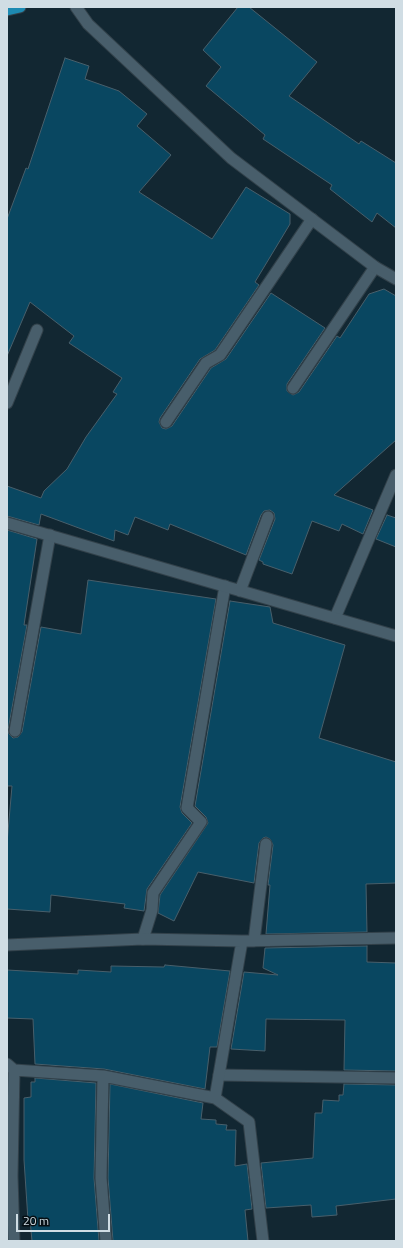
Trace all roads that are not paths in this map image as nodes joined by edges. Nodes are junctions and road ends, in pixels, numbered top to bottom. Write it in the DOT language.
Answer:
graph roads {
  1 [pos="20,7"];
  2 [pos="76,7"];
  3 [pos="7,10"];
  4 [pos="312,219"];
  5 [pos="375,267"];
  6 [pos="396,279"];
  7 [pos="37,330"];
  8 [pos="293,388"];
  9 [pos="7,403"];
  10 [pos="166,422"];
  11 [pos="396,475"];
  12 [pos="268,517"];
  13 [pos="7,523"];
  14 [pos="50,535"];
  15 [pos="225,586"];
  16 [pos="240,591"];
  17 [pos="335,618"];
  18 [pos="396,636"];
  19 [pos="15,731"];
  20 [pos="266,844"];
  21 [pos="396,938"];
  22 [pos="143,939"];
  23 [pos="242,941"];
  24 [pos="254,941"];
  25 [pos="7,945"];
  26 [pos="11,1067"];
  27 [pos="219,1075"];
  28 [pos="103,1076"];
  29 [pos="396,1078"];
  30 [pos="215,1098"];
  31 [pos="14,1241"];
  32 [pos="106,1241"];
  33 [pos="263,1241"];
  1 -- 3 [label="main road"];
  2 -- 4 [label="street"];
  4 -- 5 [label="street"];
  4 -- 10 [label="street"];
  5 -- 6 [label="street"];
  5 -- 8 [label="street"];
  7 -- 9 [label="street"];
  11 -- 17 [label="street"];
  12 -- 16 [label="street"];
  13 -- 14 [label="street"];
  14 -- 15 [label="street"];
  14 -- 19 [label="street"];
  15 -- 16 [label="street"];
  15 -- 22 [label="street"];
  16 -- 17 [label="street"];
  17 -- 18 [label="street"];
  20 -- 24 [label="street"];
  21 -- 24 [label="street"];
  22 -- 23 [label="street"];
  22 -- 25 [label="street"];
  23 -- 24 [label="street"];
  23 -- 27 [label="street"];
  26 -- 28 [label="street"];
  26 -- 31 [label="street"];
  27 -- 29 [label="street"];
  27 -- 30 [label="street"];
  28 -- 30 [label="street"];
  28 -- 32 [label="street"];
  30 -- 33 [label="street"];
}
